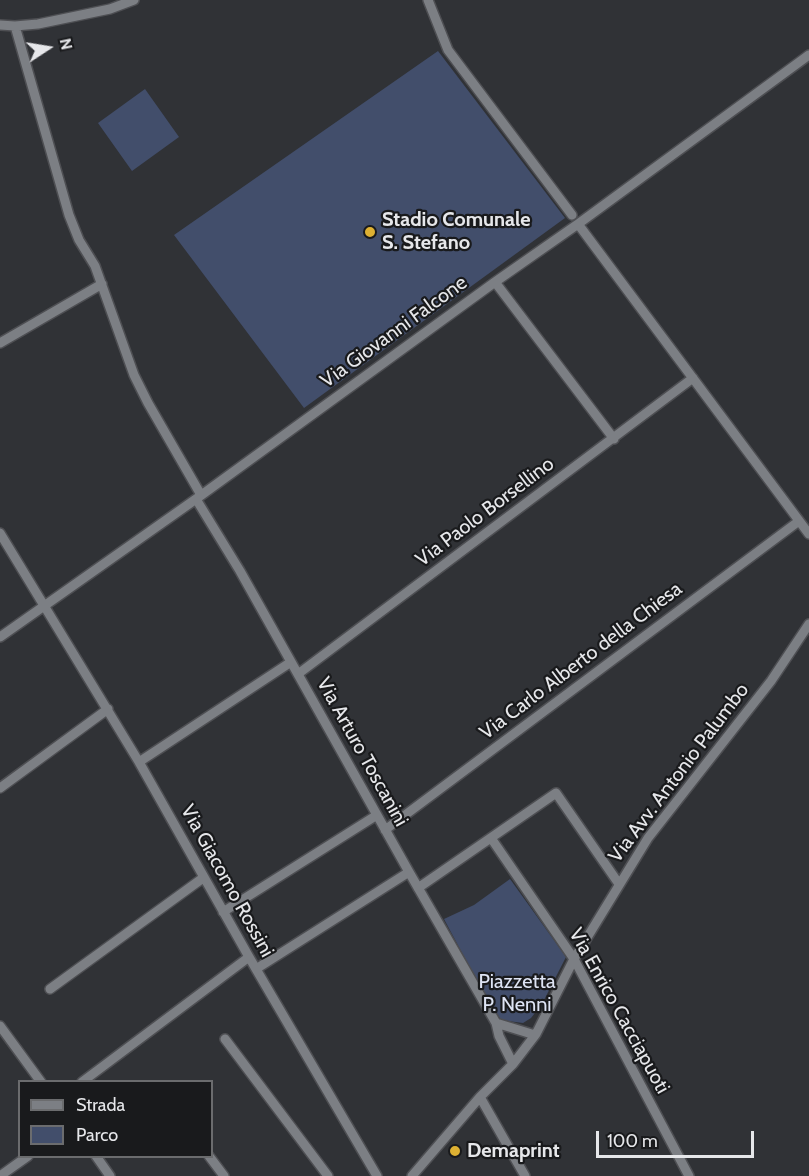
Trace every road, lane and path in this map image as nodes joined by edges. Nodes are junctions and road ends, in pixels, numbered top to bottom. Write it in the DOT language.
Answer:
graph roads {
  1 [pos="134,0"];
  2 [pos="428,0"];
  3 [pos="0,25"];
  4 [pos="15,26"];
  5 [pos="809,55"];
  6 [pos="572,215"];
  7 [pos="578,224"];
  8 [pos="495,282"];
  9 [pos="102,284"];
  10 [pos="0,343"];
  11 [pos="693,378"];
  12 [pos="614,439"];
  13 [pos="198,497"];
  14 [pos="799,521"];
  15 [pos="0,533"];
  16 [pos="809,534"];
  17 [pos="45,604"];
  18 [pos="809,624"];
  19 [pos="0,637"];
  20 [pos="291,662"];
  21 [pos="298,674"];
  22 [pos="108,709"];
  23 [pos="139,762"];
  24 [pos="0,788"];
  25 [pos="376,815"];
  26 [pos="385,830"];
  27 [pos="491,838"];
  28 [pos="409,872"];
  29 [pos="203,878"];
  30 [pos="619,884"];
  31 [pos="418,888"];
  32 [pos="223,912"];
  33 [pos="249,957"];
  34 [pos="574,959"];
  35 [pos="256,969"];
  36 [pos="50,989"];
  37 [pos="496,1023"];
  38 [pos="0,1026"];
  39 [pos="535,1035"];
  40 [pos="225,1039"];
  41 [pos="513,1064"];
  42 [pos="40,1080"];
  43 [pos="85,1080"];
  44 [pos="480,1097"];
  45 [pos="25,1158"];
  46 [pos="97,1158"];
  47 [pos="210,1158"];
  48 [pos="0,1176"];
  49 [pos="110,1176"];
  50 [pos="224,1176"];
  51 [pos="328,1176"];
  52 [pos="377,1176"];
  53 [pos="412,1176"];
  54 [pos="525,1176"];
  55 [pos="688,1176"];
  1 -- 4 [label="street"];
  2 -- 6 [label="street"];
  3 -- 4 [label="street"];
  4 -- 9 [label="street, Via Arturo Toscanini"];
  5 -- 7 [label="street, Via Giovanni Falcone"];
  7 -- 8 [label="street, Via Giovanni Falcone"];
  7 -- 11 [label="street"];
  8 -- 12 [label="street"];
  8 -- 13 [label="street, Via Giovanni Falcone"];
  9 -- 10 [label="street"];
  9 -- 13 [label="street, Via Arturo Toscanini"];
  11 -- 12 [label="street, Via Paolo Borsellino"];
  11 -- 14 [label="street"];
  12 -- 21 [label="street, Via Paolo Borsellino"];
  13 -- 17 [label="street, Via Giovanni Falcone"];
  13 -- 20 [label="street, Via Arturo Toscanini"];
  14 -- 16 [label="street"];
  14 -- 26 [label="street, Via Carlo Alberto della Chiesa"];
  15 -- 17 [label="street, Via Giacomo Rossini"];
  17 -- 19 [label="street, Via Giovanni Falcone"];
  17 -- 22 [label="street, Via Giacomo Rossini"];
  18 -- 30 [label="street, Via Avv. Antonio Palumbo"];
  20 -- 21 [label="street, Via Arturo Toscanini"];
  20 -- 23 [label="street"];
  21 -- 25 [label="street, Via Arturo Toscanini"];
  22 -- 23 [label="street, Via Giacomo Rossini"];
  22 -- 24 [label="street"];
  23 -- 29 [label="street, Via Giacomo Rossini"];
  25 -- 26 [label="street, Via Arturo Toscanini"];
  25 -- 32 [label="street"];
  26 -- 28 [label="street, Via Arturo Toscanini"];
  27 -- 30 [label="street"];
  27 -- 31 [label="street"];
  27 -- 34 [label="street, Via Enrico Cacciapuoti"];
  28 -- 31 [label="street, Via Arturo Toscanini"];
  28 -- 35 [label="street"];
  29 -- 32 [label="street, Via Giacomo Rossini"];
  29 -- 36 [label="street"];
  30 -- 34 [label="street, Via Avv. Antonio Palumbo"];
  31 -- 37 [label="street, Via Arturo Toscanini"];
  32 -- 33 [label="street, Via Giacomo Rossini"];
  33 -- 35 [label="street, Via Giacomo Rossini"];
  33 -- 43 [label="street"];
  34 -- 39 [label="street, Via Avv. Antonio Palumbo"];
  34 -- 55 [label="street, Via Enrico Cacciapuoti"];
  35 -- 52 [label="street, Via Giacomo Rossini"];
  37 -- 39 [label="street"];
  37 -- 41 [label="street, Via Arturo Toscanini"];
  38 -- 42 [label="street"];
  39 -- 41 [label="street, Via Avv. Antonio Palumbo"];
  40 -- 51 [label="street"];
  41 -- 44 [label="street, Via Avv. Antonio Palumbo"];
  44 -- 53 [label="street, Via Avv. Antonio Palumbo"];
  44 -- 54 [label="street"];
  45 -- 48 [label="street"];
  46 -- 49 [label="street"];
  47 -- 50 [label="street"];
}
